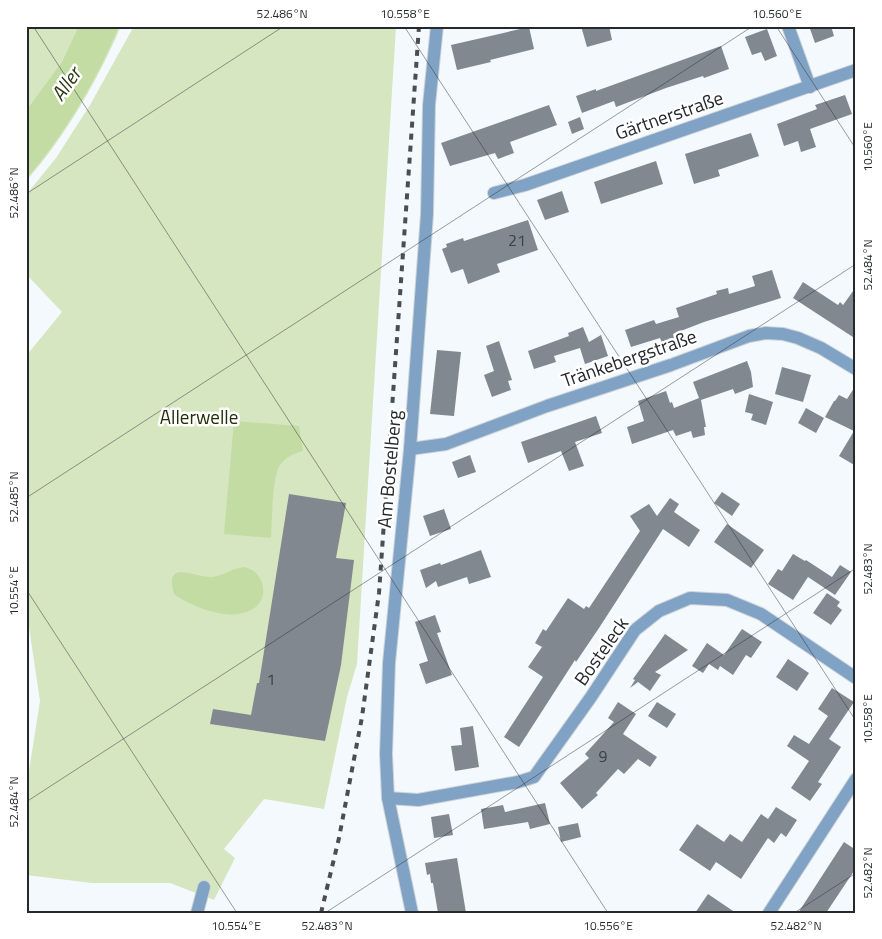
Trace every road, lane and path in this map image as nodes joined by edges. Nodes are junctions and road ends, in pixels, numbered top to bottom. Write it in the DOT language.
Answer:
graph roads {
  1 [pos="437,26"];
  2 [pos="788,26"];
  3 [pos="856,70"];
  4 [pos="810,86"];
  5 [pos="494,193"];
  6 [pos="856,369"];
  7 [pos="410,449"];
  8 [pos="856,678"];
  9 [pos="856,779"];
  10 [pos="388,798"];
  11 [pos="204,887"];
  12 [pos="197,913"];
  13 [pos="412,913"];
  14 [pos="769,913"];
  1 -- 7 [label="street, Am Bostelberg"];
  2 -- 4 [label="street"];
  3 -- 4 [label="street, Gärtnerstraße"];
  4 -- 5 [label="street, Gärtnerstraße"];
  6 -- 7 [label="street, Tränkebergstraße"];
  7 -- 10 [label="street, Am Bostelberg"];
  8 -- 10 [label="street, Bosteleck"];
  9 -- 14 [label="street"];
  10 -- 13 [label="street, Am Bostelberg"];
  11 -- 12 [label="street"];
}
